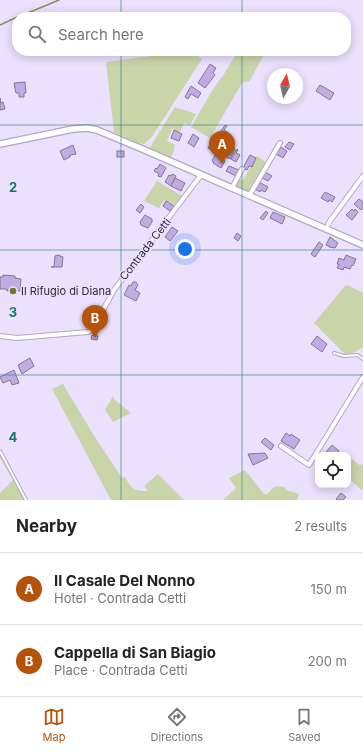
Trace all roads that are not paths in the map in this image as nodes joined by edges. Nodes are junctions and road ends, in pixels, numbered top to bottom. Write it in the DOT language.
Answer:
graph roads {
  1 [pos="280,143"];
  2 [pos="0,144"];
  3 [pos="242,169"];
  4 [pos="201,175"];
  5 [pos="363,176"];
  6 [pos="232,188"];
  7 [pos="249,196"];
  8 [pos="326,229"];
  9 [pos="363,245"];
  10 [pos="0,336"];
  11 [pos="334,353"];
  12 [pos="363,359"];
  13 [pos="363,376"];
  14 [pos="281,446"];
  15 [pos="0,451"];
  16 [pos="26,500"];
  1 -- 7 [label="street"];
  2 -- 4 [label="main road"];
  3 -- 6 [label="street"];
  4 -- 6 [label="main road"];
  4 -- 10 [label="street, Contrada Cetti"];
  5 -- 8 [label="street"];
  6 -- 7 [label="main road"];
  7 -- 8 [label="main road"];
  8 -- 9 [label="main road"];
  11 -- 12 [label="lane"];
  13 -- 14 [label="street"];
  15 -- 16 [label="lane"];
}
